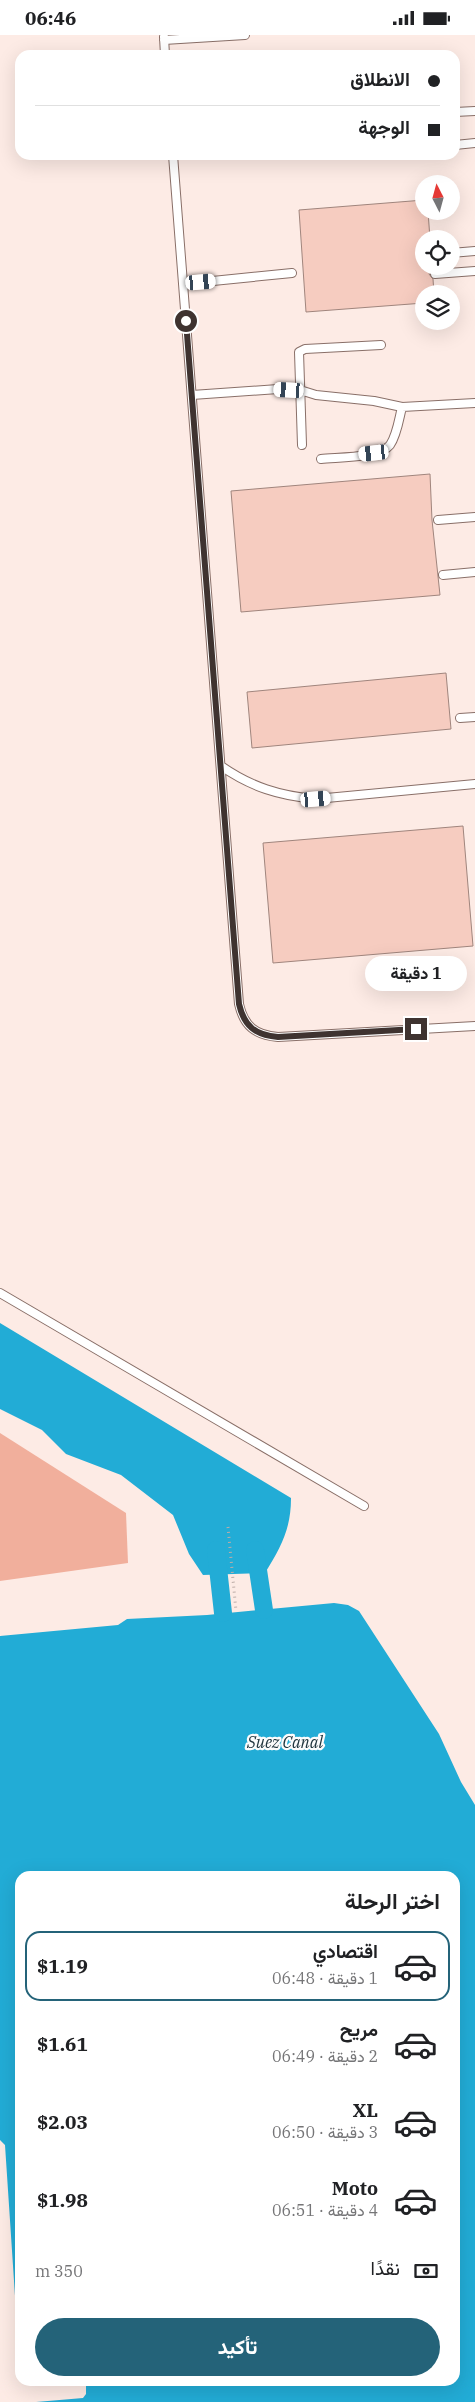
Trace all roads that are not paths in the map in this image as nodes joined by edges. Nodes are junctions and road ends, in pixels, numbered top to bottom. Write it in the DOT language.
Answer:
graph roads {
  1 [pos="245,35"];
  2 [pos="164,37"];
  3 [pos="165,50"];
  4 [pos="475,111"];
  5 [pos="460,112"];
  6 [pos="475,143"];
  7 [pos="460,144"];
  8 [pos="173,160"];
  9 [pos="475,251"];
  10 [pos="460,252"];
  11 [pos="475,271"];
  12 [pos="460,272"];
  13 [pos="292,273"];
  14 [pos="183,283"];
  15 [pos="381,345"];
  16 [pos="300,390"];
  17 [pos="192,395"];
  18 [pos="475,403"];
  19 [pos="402,407"];
  20 [pos="302,445"];
  21 [pos="321,459"];
  22 [pos="475,517"];
  23 [pos="438,520"];
  24 [pos="475,572"];
  25 [pos="443,575"];
  26 [pos="475,717"];
  27 [pos="460,718"];
  28 [pos="220,766"];
  29 [pos="475,784"];
  30 [pos="475,1026"];
  31 [pos="0,1293"];
  32 [pos="364,1506"];
  1 -- 2 [label="lane"];
  2 -- 3 [label="lane"];
  4 -- 5 [label="lane"];
  6 -- 7 [label="lane"];
  8 -- 14 [label="lane"];
  9 -- 10 [label="lane"];
  11 -- 12 [label="lane"];
  13 -- 14 [label="lane"];
  14 -- 17 [label="lane"];
  15 -- 16 [label="lane"];
  16 -- 17 [label="lane"];
  16 -- 19 [label="lane"];
  16 -- 20 [label="lane"];
  17 -- 28 [label="lane"];
  18 -- 19 [label="lane"];
  19 -- 21 [label="lane"];
  22 -- 23 [label="lane"];
  24 -- 25 [label="lane"];
  26 -- 27 [label="lane"];
  28 -- 29 [label="lane"];
  28 -- 30 [label="lane"];
  31 -- 32 [label="lane"];
}
